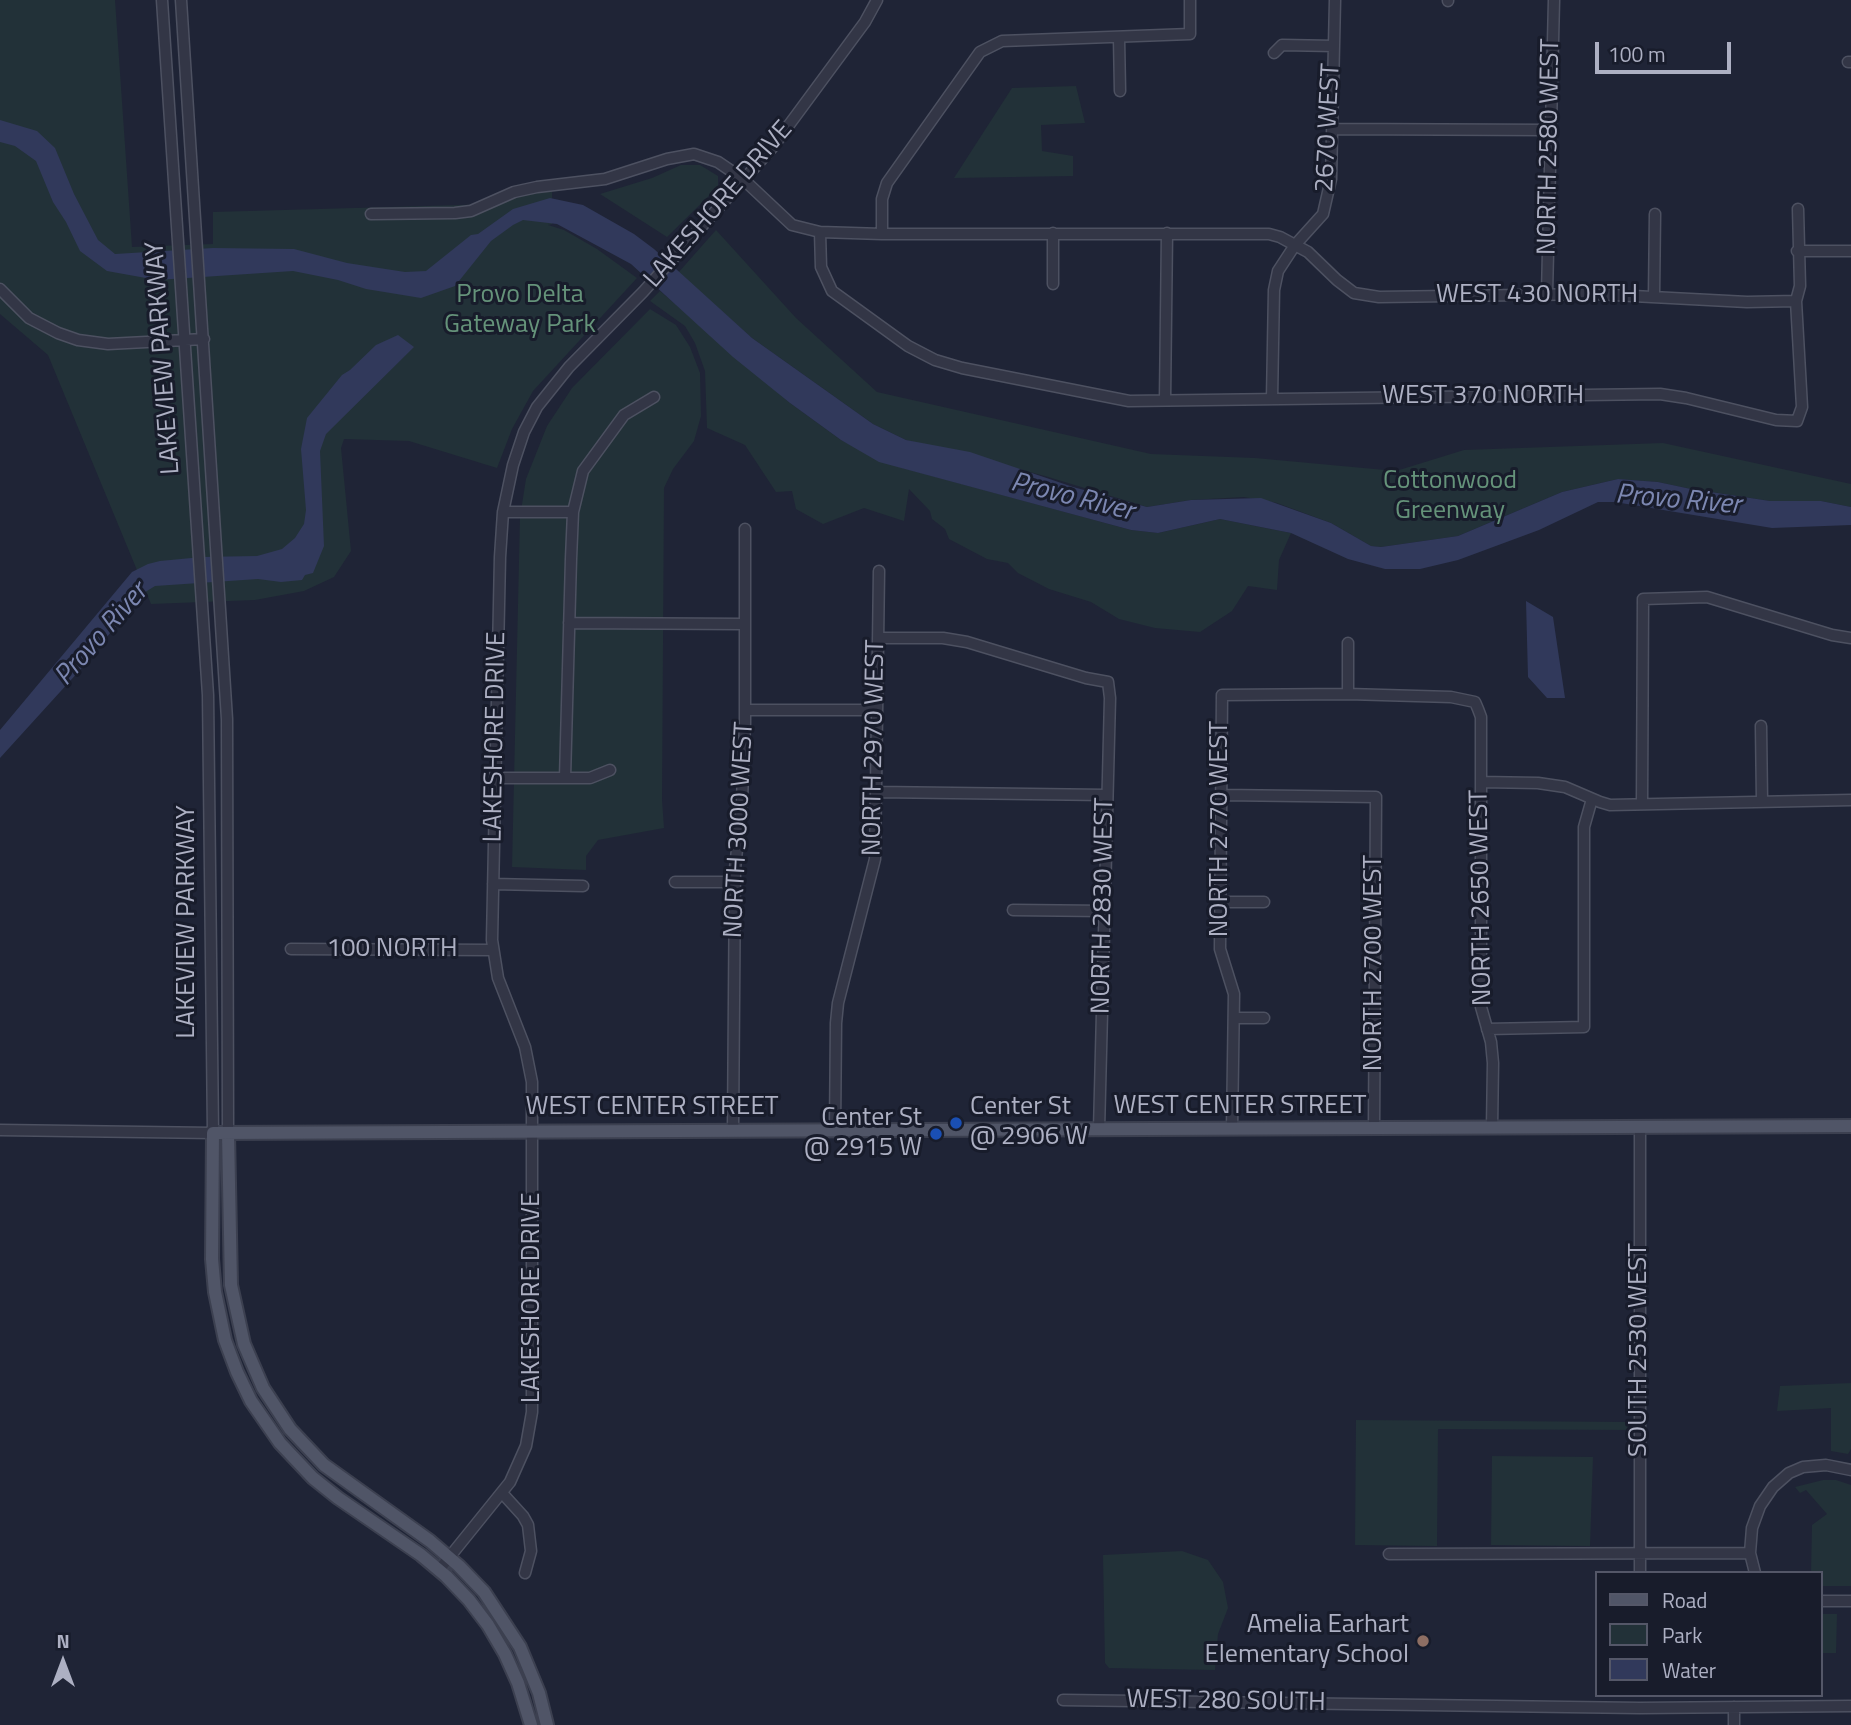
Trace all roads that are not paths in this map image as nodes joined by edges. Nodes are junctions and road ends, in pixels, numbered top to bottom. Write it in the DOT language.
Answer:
graph roads {
  1 [pos="162,0"];
  2 [pos="181,0"];
  3 [pos="877,0"];
  4 [pos="1190,0"];
  5 [pos="1335,0"];
  6 [pos="1554,0"];
  7 [pos="1119,38"];
  8 [pos="1334,46"];
  9 [pos="1274,53"];
  10 [pos="1119,91"];
  11 [pos="1332,129"];
  12 [pos="1550,130"];
  13 [pos="743,179"];
  14 [pos="1798,209"];
  15 [pos="371,214"];
  16 [pos="1655,214"];
  17 [pos="821,232"];
  18 [pos="1052,233"];
  19 [pos="1167,233"];
  20 [pos="881,234"];
  21 [pos="1295,245"];
  22 [pos="1797,251"];
  23 [pos="1851,251"];
  24 [pos="1053,284"];
  25 [pos="0,289"];
  26 [pos="1547,294"];
  27 [pos="1654,296"];
  28 [pos="1796,300"];
  29 [pos="204,339"];
  30 [pos="185,340"];
  31 [pos="654,397"];
  32 [pos="1272,399"];
  33 [pos="1165,400"];
  34 [pos="503,512"];
  35 [pos="573,512"];
  36 [pos="745,529"];
  37 [pos="879,571"];
  38 [pos="569,623"];
  39 [pos="744,624"];
  40 [pos="878,638"];
  41 [pos="1851,638"];
  42 [pos="1348,643"];
  43 [pos="1348,694"];
  44 [pos="745,710"];
  45 [pos="877,710"];
  46 [pos="1761,726"];
  47 [pos="610,770"];
  48 [pos="495,778"];
  49 [pos="565,778"];
  50 [pos="1480,782"];
  51 [pos="877,792"];
  52 [pos="1106,795"];
  53 [pos="1222,795"];
  54 [pos="1592,799"];
  55 [pos="1851,800"];
  56 [pos="1762,801"];
  57 [pos="1642,804"];
  58 [pos="675,882"];
  59 [pos="735,882"];
  60 [pos="493,884"];
  61 [pos="583,886"];
  62 [pos="1264,901"];
  63 [pos="1220,902"];
  64 [pos="1013,909"];
  65 [pos="1105,911"];
  66 [pos="291,949"];
  67 [pos="493,950"];
  68 [pos="1234,1018"];
  69 [pos="1264,1018"];
  70 [pos="1487,1029"];
  71 [pos="1851,1126"];
  72 [pos="1640,1127"];
  73 [pos="1492,1128"];
  74 [pos="1232,1129"];
  75 [pos="1374,1129"];
  76 [pos="0,1130"];
  77 [pos="835,1130"];
  78 [pos="1099,1130"];
  79 [pos="533,1131"];
  80 [pos="733,1131"];
  81 [pos="212,1133"];
  82 [pos="228,1133"];
  83 [pos="1851,1470"];
  84 [pos="503,1494"];
  85 [pos="1389,1553"];
  86 [pos="1750,1553"];
  87 [pos="1640,1554"];
  88 [pos="449,1557"];
  89 [pos="439,1570"];
  90 [pos="1640,1571"];
  91 [pos="1754,1571"];
  92 [pos="526,1573"];
  93 [pos="1823,1601"];
  94 [pos="1851,1601"];
  95 [pos="1640,1697"];
  96 [pos="1063,1700"];
  97 [pos="1851,1706"];
  98 [pos="1734,1707"];
  99 [pos="1640,1708"];
  100 [pos="531,1725"];
  101 [pos="547,1725"];
  102 [pos="1734,1725"];
  1 -- 30 [label="street, LAKEVIEW PARKWAY"];
  2 -- 29 [label="street, LAKEVIEW PARKWAY"];
  3 -- 13 [label="street, LAKESHORE DRIVE"];
  4 -- 7 [label="street"];
  5 -- 8 [label="street, 2670 WEST"];
  6 -- 12 [label="street, NORTH 2580 WEST"];
  7 -- 10 [label="street"];
  7 -- 20 [label="street"];
  8 -- 9 [label="street"];
  8 -- 11 [label="street, 2670 WEST"];
  11 -- 12 [label="street"];
  11 -- 21 [label="street, 2670 WEST"];
  12 -- 26 [label="street, NORTH 2580 WEST"];
  13 -- 15 [label="street, WEST 430 NORTH"];
  13 -- 17 [label="street, WEST 430 NORTH"];
  13 -- 34 [label="street, LAKESHORE DRIVE"];
  14 -- 22 [label="street"];
  16 -- 27 [label="street"];
  17 -- 20 [label="street, WEST 430 NORTH"];
  17 -- 33 [label="street, WEST 370 NORTH"];
  18 -- 19 [label="street, WEST 430 NORTH"];
  18 -- 20 [label="street, WEST 430 NORTH"];
  18 -- 24 [label="street"];
  19 -- 21 [label="street, WEST 430 NORTH"];
  19 -- 33 [label="street"];
  21 -- 26 [label="street, WEST 430 NORTH"];
  21 -- 32 [label="street, 2670 WEST"];
  22 -- 23 [label="street"];
  22 -- 28 [label="street"];
  25 -- 30 [label="street"];
  26 -- 27 [label="street, WEST 430 NORTH"];
  27 -- 28 [label="street, WEST 430 NORTH"];
  28 -- 32 [label="street, WEST 370 NORTH"];
  29 -- 30 [label="street"];
  29 -- 82 [label="street, LAKEVIEW PARKWAY"];
  30 -- 81 [label="street, LAKEVIEW PARKWAY"];
  31 -- 35 [label="street"];
  32 -- 33 [label="street, WEST 370 NORTH"];
  34 -- 35 [label="street"];
  34 -- 48 [label="street, LAKESHORE DRIVE"];
  35 -- 38 [label="street"];
  36 -- 39 [label="street, NORTH 3000 WEST"];
  37 -- 40 [label="street, NORTH 2970 WEST"];
  38 -- 39 [label="street"];
  38 -- 49 [label="street"];
  39 -- 44 [label="street, NORTH 3000 WEST"];
  40 -- 45 [label="street, NORTH 2970 WEST"];
  40 -- 52 [label="street, NORTH 2830 WEST"];
  41 -- 57 [label="street"];
  42 -- 43 [label="street"];
  43 -- 50 [label="street, NORTH 2650 WEST"];
  43 -- 53 [label="street, NORTH 2770 WEST"];
  44 -- 45 [label="street"];
  44 -- 59 [label="street, NORTH 3000 WEST"];
  45 -- 51 [label="street, NORTH 2970 WEST"];
  46 -- 56 [label="street"];
  47 -- 49 [label="street"];
  48 -- 49 [label="street"];
  48 -- 60 [label="street, LAKESHORE DRIVE"];
  50 -- 54 [label="street"];
  50 -- 70 [label="street, NORTH 2650 WEST"];
  51 -- 52 [label="street"];
  51 -- 77 [label="street, NORTH 2970 WEST"];
  52 -- 65 [label="street, NORTH 2830 WEST"];
  53 -- 63 [label="street, NORTH 2770 WEST"];
  53 -- 75 [label="street, NORTH 2700 WEST"];
  54 -- 57 [label="street"];
  54 -- 70 [label="street"];
  55 -- 56 [label="street"];
  56 -- 57 [label="street"];
  58 -- 59 [label="street"];
  59 -- 80 [label="street, NORTH 3000 WEST"];
  60 -- 61 [label="street"];
  60 -- 67 [label="street, LAKESHORE DRIVE"];
  62 -- 63 [label="street"];
  63 -- 68 [label="street, NORTH 2770 WEST"];
  64 -- 65 [label="street"];
  65 -- 78 [label="street, NORTH 2830 WEST"];
  66 -- 67 [label="street, 100 NORTH"];
  67 -- 79 [label="street, LAKESHORE DRIVE"];
  68 -- 69 [label="street"];
  68 -- 74 [label="street, NORTH 2770 WEST"];
  70 -- 73 [label="street, NORTH 2650 WEST"];
  71 -- 72 [label="main road, WEST CENTER STREET"];
  72 -- 73 [label="main road, WEST CENTER STREET"];
  72 -- 87 [label="street, SOUTH 2530 WEST"];
  73 -- 75 [label="main road, WEST CENTER STREET"];
  74 -- 75 [label="main road, WEST CENTER STREET"];
  74 -- 78 [label="main road, WEST CENTER STREET"];
  76 -- 81 [label="street, WEST CENTER STREET"];
  77 -- 78 [label="main road, WEST CENTER STREET"];
  77 -- 80 [label="main road, WEST CENTER STREET"];
  79 -- 80 [label="main road, WEST CENTER STREET"];
  79 -- 82 [label="main road, WEST CENTER STREET"];
  79 -- 84 [label="street, LAKESHORE DRIVE"];
  81 -- 82 [label="main road, WEST CENTER STREET"];
  81 -- 89 [label="main road, LAKEVIEW PARKWAY"];
  82 -- 88 [label="main road, LAKEVIEW PARKWAY"];
  83 -- 86 [label="street"];
  84 -- 88 [label="street, LAKESHORE DRIVE"];
  84 -- 92 [label="street"];
  85 -- 87 [label="street"];
  86 -- 87 [label="street"];
  86 -- 91 [label="street"];
  87 -- 90 [label="street, SOUTH 2530 WEST"];
  88 -- 89 [label="street, LAKESHORE DRIVE"];
  88 -- 101 [label="main road, LAKEVIEW PARKWAY"];
  89 -- 100 [label="main road, LAKEVIEW PARKWAY"];
  93 -- 94 [label="street"];
  95 -- 99 [label="street"];
  96 -- 99 [label="street, WEST 280 SOUTH"];
  97 -- 98 [label="street, WEST 280 SOUTH"];
  98 -- 99 [label="street, WEST 280 SOUTH"];
  98 -- 102 [label="street"];
}
